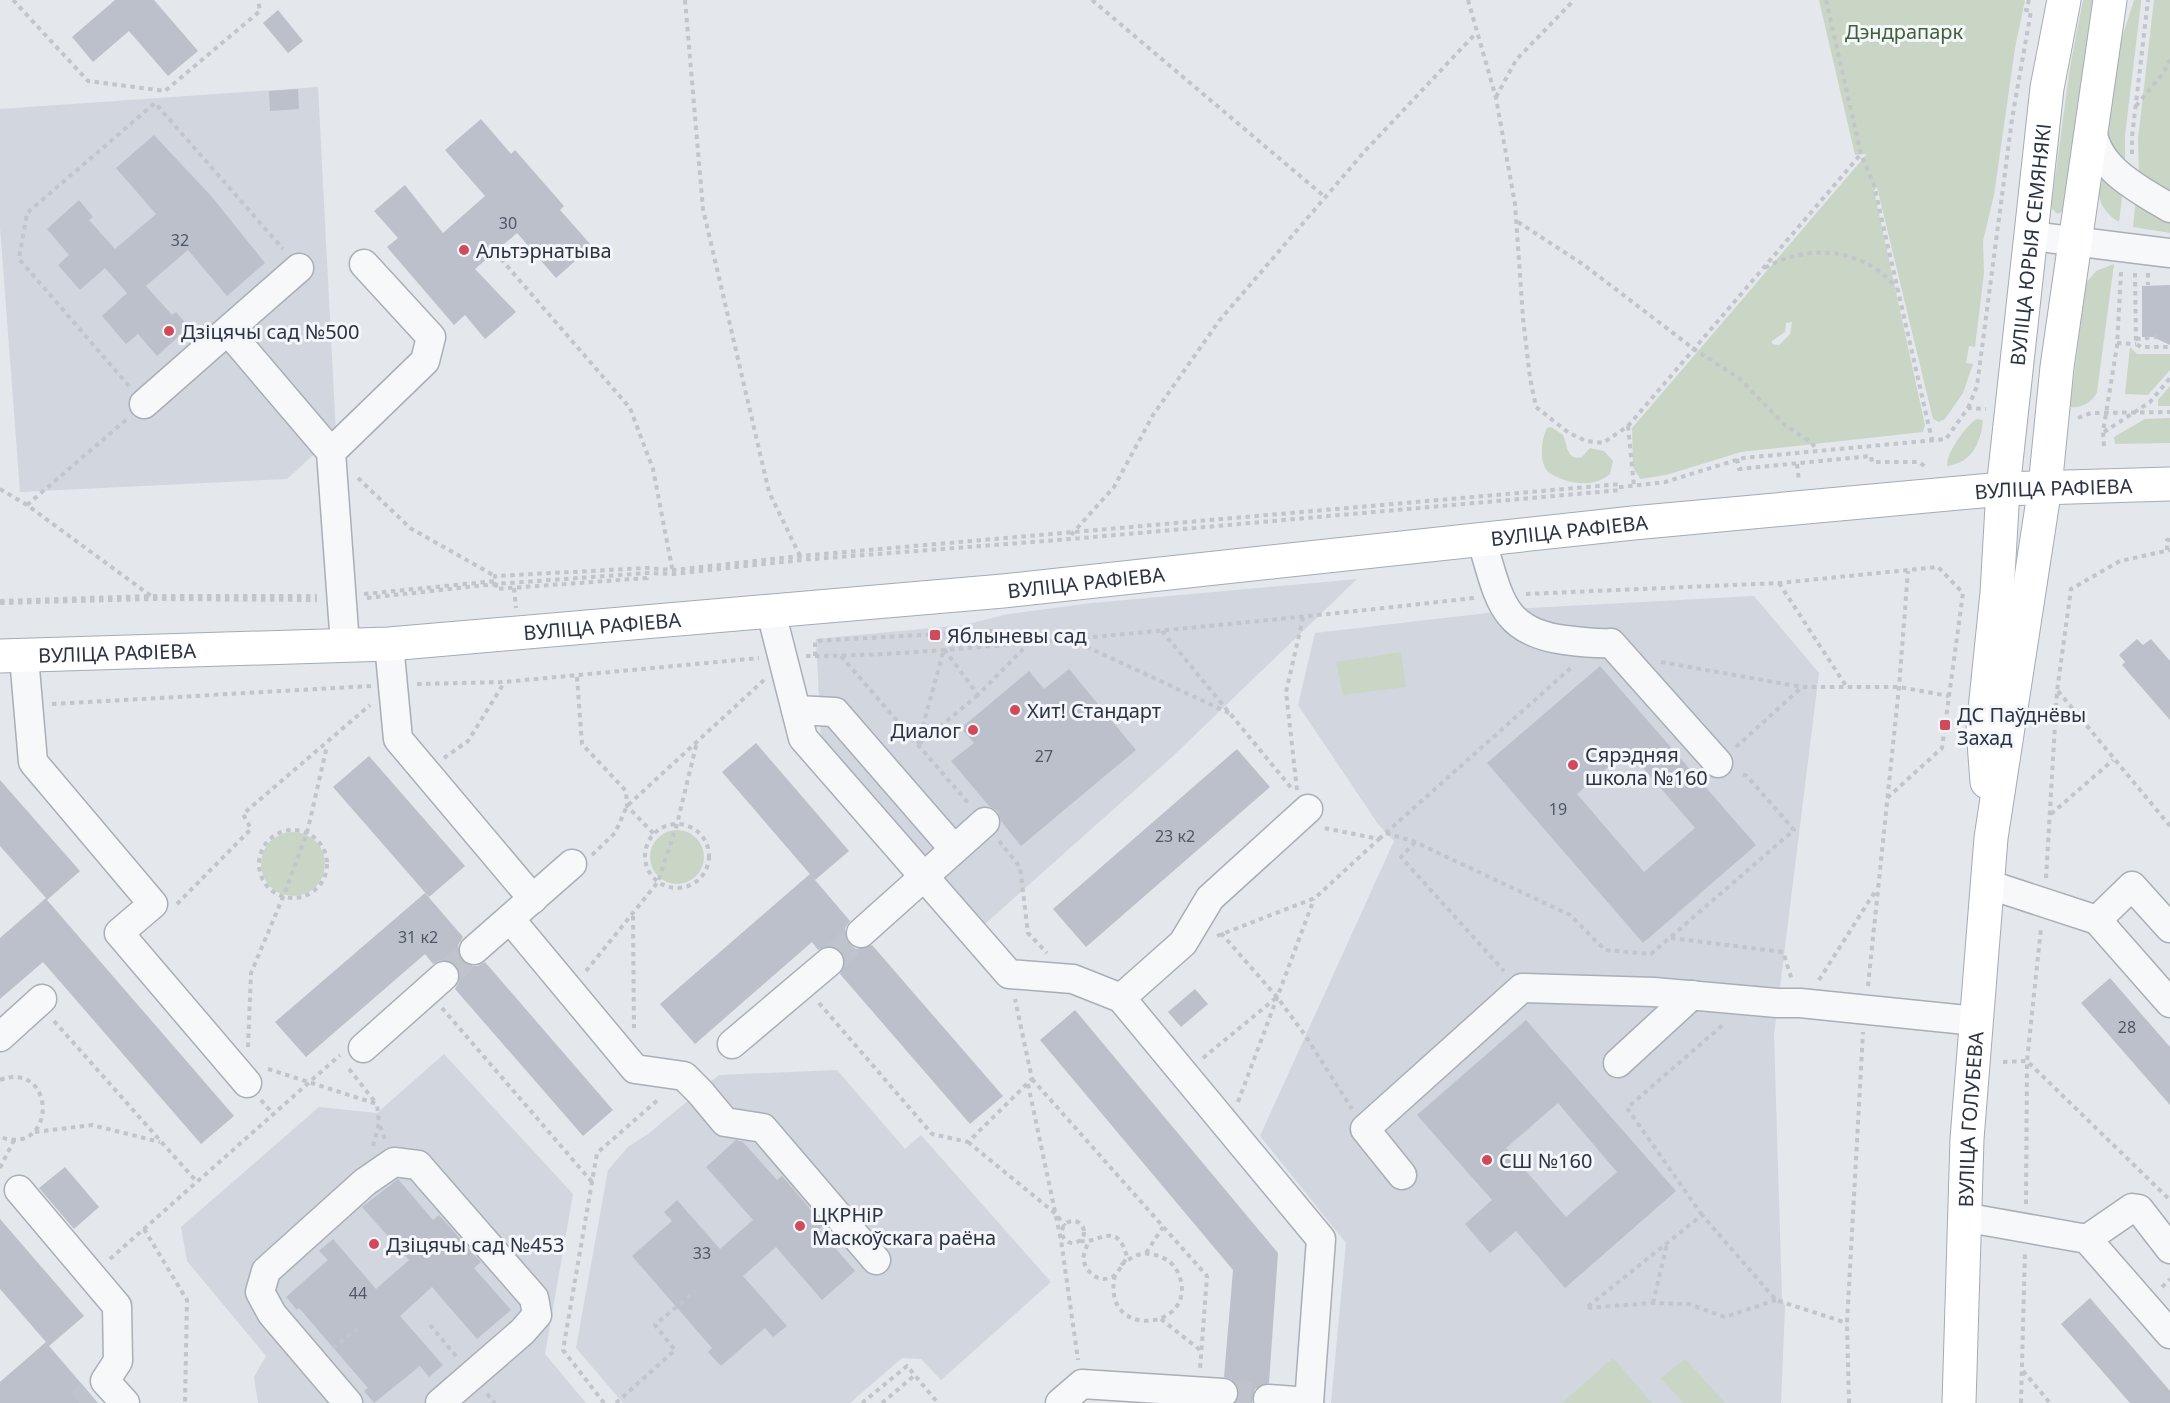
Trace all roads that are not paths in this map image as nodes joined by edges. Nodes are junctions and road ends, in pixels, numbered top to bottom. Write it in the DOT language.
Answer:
graph roads {
  1 [pos="2064,0"];
  2 [pos="2110,0"];
  3 [pos="2092,112"];
  4 [pos="2170,207"];
  5 [pos="2031,236"];
  6 [pos="2075,240"];
  7 [pos="2170,253"];
  8 [pos="364,264"];
  9 [pos="299,268"];
  10 [pos="228,331"];
  11 [pos="144,404"];
  12 [pos="331,452"];
  13 [pos="2170,484"];
  14 [pos="2045,487"];
  15 [pos="2003,489"];
  16 [pos="1481,539"];
  17 [pos="771,612"];
  18 [pos="389,644"];
  19 [pos="345,645"];
  20 [pos="12,657"];
  21 [pos="796,710"];
  22 [pos="1718,763"];
  23 [pos="1308,809"];
  24 [pos="985,822"];
  25 [pos="1991,838"];
  26 [pos="954,849"];
  27 [pos="581,861"];
  28 [pos="924,876"];
  29 [pos="1987,884"];
  30 [pos="533,899"];
  31 [pos="510,919"];
  32 [pos="2097,920"];
  33 [pos="2170,928"];
  34 [pos="861,933"];
  35 [pos="474,950"];
  36 [pos="829,962"];
  37 [pos="436,984"];
  38 [pos="1692,995"];
  39 [pos="1121,998"];
  40 [pos="40,1001"];
  41 [pos="2170,1003"];
  42 [pos="1976,1021"];
  43 [pos="0,1036"];
  44 [pos="732,1044"];
  45 [pos="351,1052"];
  46 [pos="1618,1063"];
  47 [pos="247,1072"];
  48 [pos="1402,1175"];
  49 [pos="19,1190"];
  50 [pos="1963,1217"];
  51 [pos="2087,1239"];
  52 [pos="2170,1249"];
  53 [pos="876,1260"];
  54 [pos="2170,1334"];
  55 [pos="1211,1392"];
  56 [pos="1268,1399"];
  57 [pos="1309,1402"];
  58 [pos="124,1403"];
  59 [pos="348,1403"];
  60 [pos="440,1403"];
  61 [pos="1060,1403"];
  62 [pos="1959,1403"];
  1 -- 5 [label="main road, ВУЛІЦА ЮРЫЯ СЕМЯНЯКІ"];
  2 -- 3 [label="main road, ВУЛІЦА ЮРЫЯ СЕМЯНЯКІ"];
  3 -- 4 [label="lane"];
  3 -- 6 [label="main road, ВУЛІЦА ЮРЫЯ СЕМЯНЯКІ"];
  5 -- 6 [label="lane"];
  5 -- 15 [label="main road, ВУЛІЦА ЮРЫЯ СЕМЯНЯКІ"];
  6 -- 7 [label="lane"];
  6 -- 14 [label="main road, ВУЛІЦА ЮРЫЯ СЕМЯНЯКІ"];
  8 -- 12 [label="lane"];
  9 -- 10 [label="lane"];
  10 -- 11 [label="lane"];
  10 -- 12 [label="lane"];
  12 -- 19 [label="lane"];
  13 -- 14 [label="main road, ВУЛІЦА РАФІЕВА"];
  14 -- 15 [label="main road, ВУЛІЦА РАФІЕВА"];
  14 -- 25 [label="main road, ВУЛІЦА ГОЛУБЕВА"];
  15 -- 16 [label="main road, ВУЛІЦА РАФІЕВА"];
  15 -- 25 [label="main road, ВУЛІЦА ГОЛУБЕВА"];
  16 -- 17 [label="main road, ВУЛІЦА РАФІЕВА"];
  16 -- 22 [label="lane"];
  17 -- 18 [label="main road, ВУЛІЦА РАФІЕВА"];
  17 -- 21 [label="lane"];
  18 -- 19 [label="main road, ВУЛІЦА РАФІЕВА"];
  18 -- 30 [label="lane"];
  19 -- 20 [label="main road, ВУЛІЦА РАФІЕВА"];
  20 -- 47 [label="lane"];
  21 -- 26 [label="lane"];
  21 -- 28 [label="lane"];
  23 -- 39 [label="lane"];
  24 -- 26 [label="lane"];
  25 -- 29 [label="main road, ВУЛІЦА ГОЛУБЕВА"];
  26 -- 28 [label="lane"];
  27 -- 30 [label="lane"];
  28 -- 34 [label="lane"];
  28 -- 39 [label="lane"];
  29 -- 32 [label="lane"];
  29 -- 42 [label="main road, ВУЛІЦА ГОЛУБЕВА"];
  30 -- 31 [label="lane"];
  31 -- 35 [label="lane"];
  31 -- 53 [label="lane"];
  32 -- 33 [label="lane"];
  32 -- 41 [label="lane"];
  36 -- 44 [label="lane"];
  37 -- 45 [label="lane"];
  38 -- 42 [label="lane"];
  38 -- 46 [label="lane"];
  38 -- 48 [label="lane"];
  39 -- 57 [label="lane"];
  40 -- 43 [label="lane"];
  42 -- 50 [label="main road, ВУЛІЦА ГОЛУБЕВА"];
  49 -- 58 [label="lane"];
  50 -- 51 [label="lane"];
  50 -- 62 [label="main road, ВУЛІЦА ГОЛУБЕВА"];
  51 -- 52 [label="lane"];
  51 -- 54 [label="lane"];
  55 -- 61 [label="lane"];
  56 -- 57 [label="lane"];
  59 -- 60 [label="lane"];
}
